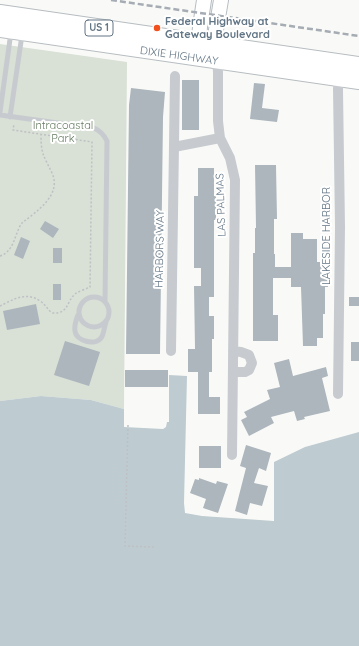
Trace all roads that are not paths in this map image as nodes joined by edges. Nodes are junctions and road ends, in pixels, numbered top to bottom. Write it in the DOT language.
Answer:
graph roads {
  1 [pos="204,0"];
  2 [pos="221,0"];
  3 [pos="0,13"];
  4 [pos="11,31"];
  5 [pos="216,45"];
  6 [pos="198,50"];
  7 [pos="217,61"];
  8 [pos="359,65"];
  9 [pos="6,69"];
  10 [pos="17,70"];
  11 [pos="175,76"];
  12 [pos="339,78"];
  13 [pos="359,81"];
  14 [pos="0,112"];
  15 [pos="0,116"];
  16 [pos="10,117"];
  17 [pos="220,138"];
  18 [pos="174,147"];
  19 [pos="105,301"];
  20 [pos="78,314"];
  21 [pos="106,322"];
  22 [pos="171,351"];
  23 [pos="233,351"];
  24 [pos="232,372"];
  25 [pos="338,394"];
  26 [pos="232,455"];
  1 -- 6 [label="main road"];
  2 -- 5 [label="main road"];
  3 -- 6 [label="main road, DIXIE HIGHWAY / US 1"];
  4 -- 6 [label="main road, DIXIE HIGHWAY / US 1"];
  4 -- 9 [label="lane"];
  4 -- 10 [label="lane"];
  5 -- 6 [label="main road, DIXIE HIGHWAY / US 1"];
  5 -- 7 [label="main road"];
  5 -- 8 [label="main road, DIXIE HIGHWAY / US 1"];
  6 -- 7 [label="main road, DIXIE HIGHWAY / US 1"];
  7 -- 12 [label="main road, DIXIE HIGHWAY / US 1"];
  7 -- 17 [label="street, LAS PALMAS"];
  9 -- 10 [label="lane"];
  9 -- 14 [label="lane"];
  10 -- 16 [label="lane"];
  11 -- 18 [label="street, HARBORS WAY"];
  12 -- 13 [label="main road, DIXIE HIGHWAY / US 1"];
  12 -- 25 [label="street, LAKESIDE HARBOR"];
  15 -- 16 [label="lane"];
  16 -- 19 [label="lane"];
  17 -- 18 [label="street"];
  17 -- 23 [label="street, LAS PALMAS"];
  18 -- 22 [label="street, HARBORS WAY"];
  19 -- 20 [label="lane"];
  19 -- 21 [label="lane"];
  20 -- 21 [label="lane"];
  20 -- 21 [label="lane"];
  23 -- 24 [label="street, LAS PALMAS"];
  23 -- 24 [label="street"];
  24 -- 26 [label="street, LAS PALMAS"];
}
